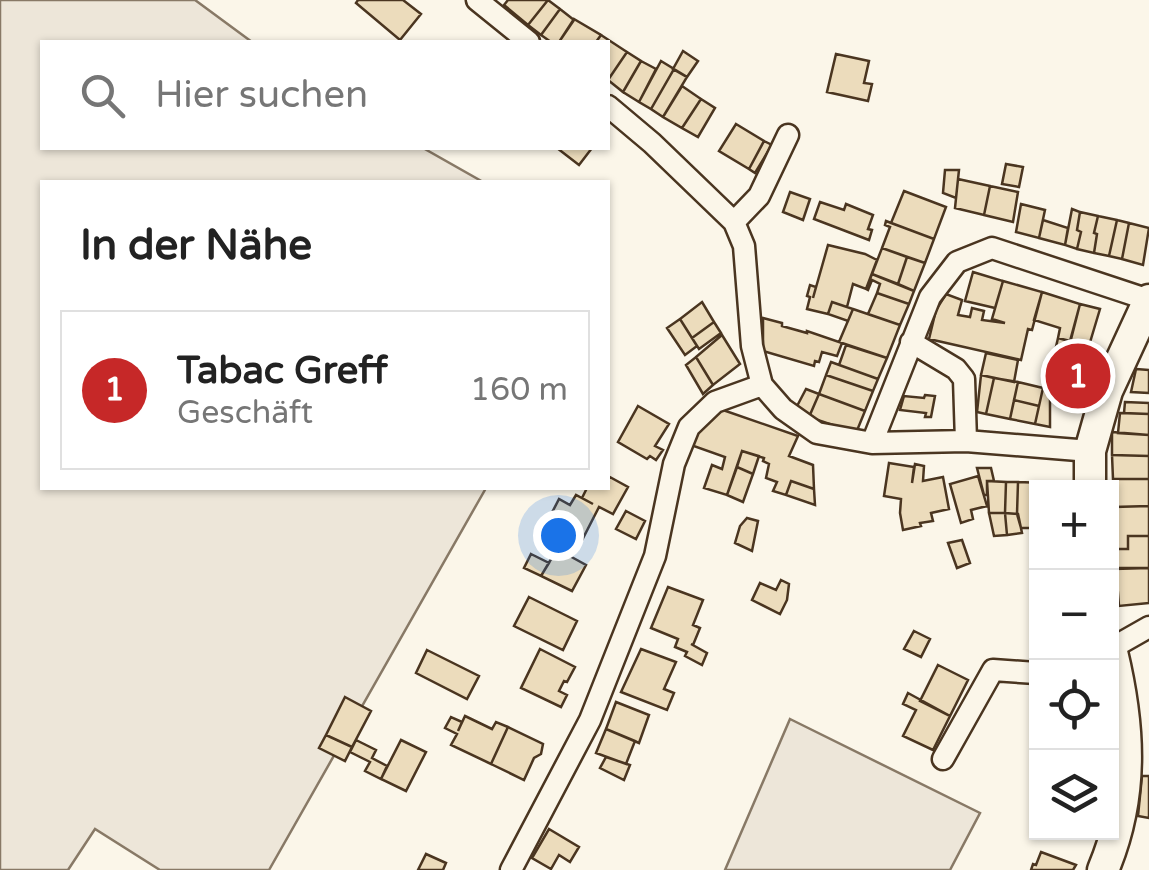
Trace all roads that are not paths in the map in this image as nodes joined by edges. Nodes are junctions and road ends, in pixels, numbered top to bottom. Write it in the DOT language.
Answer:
graph roads {
  1 [pos="477,0"];
  2 [pos="527,40"];
  3 [pos="610,108"];
  4 [pos="788,136"];
  5 [pos="734,222"];
  6 [pos="1149,300"];
  7 [pos="910,342"];
  8 [pos="762,385"];
  9 [pos="966,441"];
  10 [pos="872,442"];
  11 [pos="1090,451"];
  12 [pos="1090,480"];
  13 [pos="1149,627"];
  14 [pos="1119,652"];
  15 [pos="1112,660"];
  16 [pos="1029,672"];
  17 [pos="942,759"];
  18 [pos="511,870"];
  19 [pos="1103,870"];
  1 -- 2 [label="street"];
  3 -- 5 [label="street"];
  4 -- 5 [label="street"];
  5 -- 8 [label="street"];
  6 -- 7 [label="street"];
  6 -- 11 [label="main road"];
  7 -- 9 [label="street"];
  7 -- 10 [label="street"];
  8 -- 10 [label="street"];
  8 -- 18 [label="street"];
  9 -- 10 [label="street"];
  9 -- 11 [label="street"];
  11 -- 12 [label="main road"];
  13 -- 14 [label="street"];
  15 -- 19 [label="main road"];
  16 -- 17 [label="street"];
}
